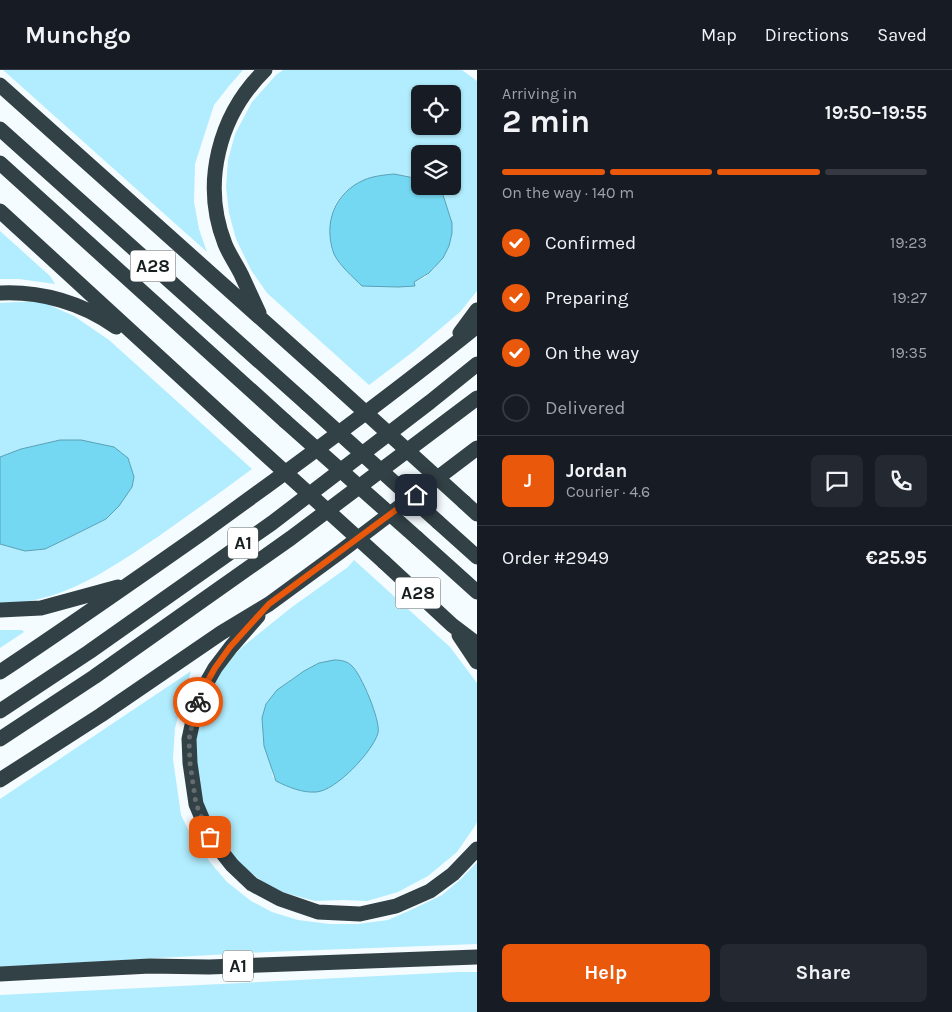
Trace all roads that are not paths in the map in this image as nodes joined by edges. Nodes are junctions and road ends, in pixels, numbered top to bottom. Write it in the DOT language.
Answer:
graph roads {
  1 [pos="265,70"];
  2 [pos="0,85"];
  3 [pos="0,129"];
  4 [pos="0,163"];
  5 [pos="0,210"];
  6 [pos="0,293"];
  7 [pos="477,310"];
  8 [pos="261,319"];
  9 [pos="477,326"];
  10 [pos="447,350"];
  11 [pos="166,363"];
  12 [pos="477,364"];
  13 [pos="477,398"];
  14 [pos="477,448"];
  15 [pos="477,514"];
  16 [pos="477,557"];
  17 [pos="130,584"];
  18 [pos="477,592"];
  19 [pos="269,604"];
  20 [pos="0,610"];
  21 [pos="452,625"];
  22 [pos="477,644"];
  23 [pos="477,662"];
  24 [pos="0,672"];
  25 [pos="0,711"];
  26 [pos="0,739"];
  27 [pos="0,780"];
  28 [pos="477,849"];
  29 [pos="477,957"];
  30 [pos="0,974"];
  1 -- 8 [label="highway, A28"];
  2 -- 8 [label="highway, A28"];
  3 -- 16 [label="highway, A28, bridge"];
  4 -- 18 [label="highway, A28, bridge"];
  5 -- 11 [label="highway, A28"];
  6 -- 11 [label="highway"];
  7 -- 10 [label="highway"];
  8 -- 15 [label="highway, A28, bridge"];
  9 -- 10 [label="highway, A1"];
  10 -- 17 [label="highway, A1"];
  11 -- 21 [label="highway, A28, bridge"];
  12 -- 25 [label="highway, A1"];
  13 -- 26 [label="highway, A1"];
  14 -- 19 [label="highway"];
  17 -- 20 [label="highway, A1"];
  17 -- 24 [label="highway, A1"];
  19 -- 27 [label="highway"];
  19 -- 28 [label="highway"];
  21 -- 22 [label="highway, A28"];
  21 -- 23 [label="highway, A28"];
  29 -- 30 [label="highway, A1"];
}
